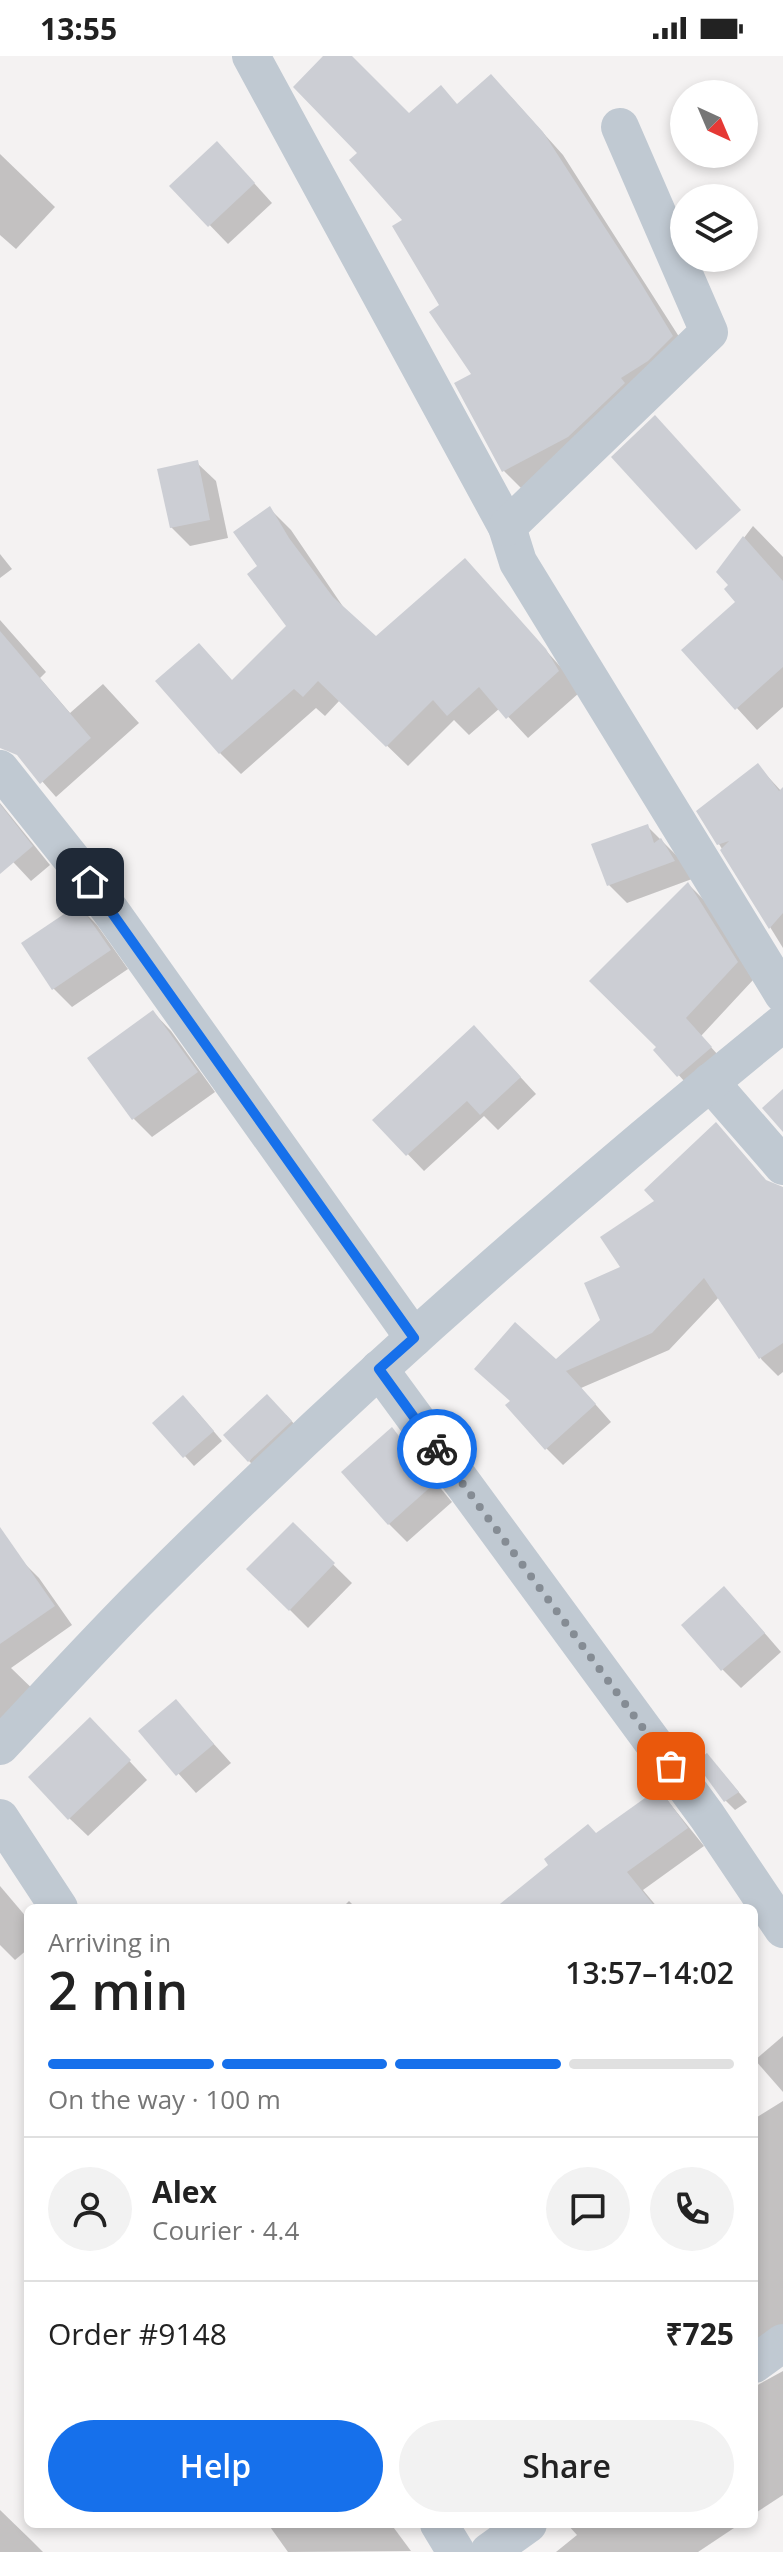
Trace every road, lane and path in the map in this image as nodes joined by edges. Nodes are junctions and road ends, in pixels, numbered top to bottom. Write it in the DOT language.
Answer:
graph roads {
  1 [pos="251,56"];
  2 [pos="620,127"];
  3 [pos="507,527"];
  4 [pos="0,769"];
  5 [pos="783,994"];
  6 [pos="783,1023"];
  7 [pos="710,1082"];
  8 [pos="783,1166"];
  9 [pos="414,1338"];
  10 [pos="379,1369"];
  11 [pos="0,1746"];
  12 [pos="0,1818"];
  13 [pos="56,1904"];
  14 [pos="783,1929"];
  15 [pos="783,2343"];
  16 [pos="758,2361"];
  17 [pos="441,2528"];
  18 [pos="522,2528"];
  19 [pos="456,2552"];
  20 [pos="489,2552"];
  1 -- 3 [label="street"];
  2 -- 3 [label="street"];
  3 -- 5 [label="street"];
  4 -- 9 [label="street"];
  6 -- 7 [label="street"];
  7 -- 8 [label="street"];
  7 -- 9 [label="street"];
  9 -- 10 [label="street"];
  10 -- 11 [label="street"];
  10 -- 14 [label="street"];
  12 -- 13 [label="street"];
  15 -- 16 [label="street"];
  17 -- 19 [label="street"];
  18 -- 20 [label="street"];
}
